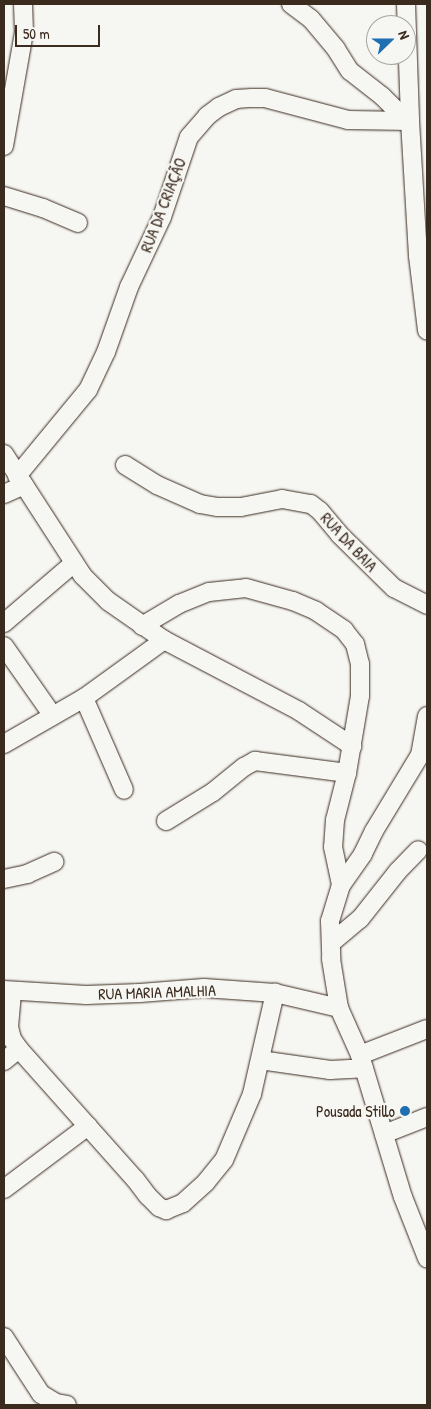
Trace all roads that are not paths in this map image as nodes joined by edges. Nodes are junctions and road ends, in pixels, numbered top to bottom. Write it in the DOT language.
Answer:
graph roads {
  1 [pos="24,4"];
  2 [pos="291,4"];
  3 [pos="406,4"];
  4 [pos="405,121"];
  5 [pos="4,146"];
  6 [pos="4,196"];
  7 [pos="78,223"];
  8 [pos="427,330"];
  9 [pos="125,465"];
  10 [pos="12,469"];
  11 [pos="4,494"];
  12 [pos="74,563"];
  13 [pos="427,605"];
  14 [pos="4,623"];
  15 [pos="142,626"];
  16 [pos="164,640"];
  17 [pos="4,646"];
  18 [pos="84,698"];
  19 [pos="53,716"];
  20 [pos="427,716"];
  21 [pos="4,744"];
  22 [pos="352,746"];
  23 [pos="347,773"];
  24 [pos="124,790"];
  25 [pos="166,820"];
  26 [pos="418,850"];
  27 [pos="54,862"];
  28 [pos="4,879"];
  29 [pos="341,885"];
  30 [pos="331,943"];
  31 [pos="8,991"];
  32 [pos="275,993"];
  33 [pos="339,1008"];
  34 [pos="427,1029"];
  35 [pos="19,1049"];
  36 [pos="260,1060"];
  37 [pos="4,1061"];
  38 [pos="362,1062"];
  39 [pos="427,1117"];
  40 [pos="88,1126"];
  41 [pos="384,1134"];
  42 [pos="4,1189"];
  43 [pos="427,1258"];
  44 [pos="4,1337"];
  45 [pos="67,1405"];
  1 -- 5 [label="street"];
  2 -- 4 [label="street"];
  3 -- 4 [label="street"];
  4 -- 8 [label="street"];
  4 -- 10 [label="street, RUA DA CRIAÇÃO"];
  6 -- 7 [label="street"];
  9 -- 13 [label="street, RUA DA BAIA"];
  10 -- 11 [label="street"];
  10 -- 12 [label="street"];
  12 -- 14 [label="street"];
  12 -- 15 [label="street"];
  15 -- 16 [label="street"];
  15 -- 22 [label="street"];
  16 -- 18 [label="street"];
  16 -- 22 [label="street"];
  17 -- 19 [label="street"];
  18 -- 19 [label="street"];
  18 -- 24 [label="street"];
  19 -- 21 [label="street"];
  20 -- 29 [label="street"];
  22 -- 23 [label="street"];
  23 -- 25 [label="street"];
  23 -- 29 [label="street"];
  26 -- 30 [label="street"];
  27 -- 28 [label="street"];
  29 -- 30 [label="street"];
  30 -- 33 [label="street"];
  31 -- 32 [label="street, RUA MARIA AMALHIA"];
  31 -- 35 [label="street"];
  32 -- 33 [label="street, RUA MARIA AMALHIA"];
  32 -- 36 [label="street"];
  33 -- 38 [label="street"];
  34 -- 38 [label="street"];
  35 -- 37 [label="street"];
  35 -- 40 [label="street"];
  36 -- 38 [label="street"];
  36 -- 40 [label="street"];
  38 -- 41 [label="street"];
  39 -- 41 [label="street"];
  40 -- 42 [label="street"];
  41 -- 43 [label="street"];
  44 -- 45 [label="street"];
}
